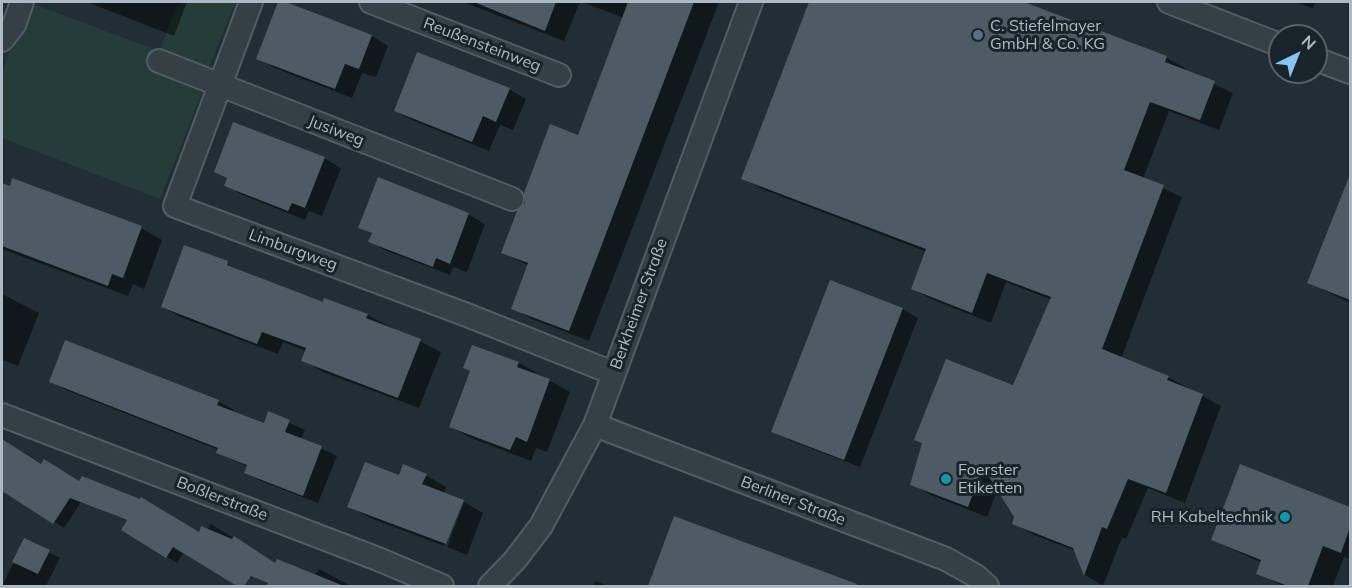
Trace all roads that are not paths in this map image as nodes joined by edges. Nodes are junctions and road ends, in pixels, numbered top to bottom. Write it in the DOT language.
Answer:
graph roads {
  1 [pos="22,2"];
  2 [pos="251,2"];
  3 [pos="371,2"];
  4 [pos="751,2"];
  5 [pos="1169,2"];
  6 [pos="2,40"];
  7 [pos="1268,40"];
  8 [pos="159,61"];
  9 [pos="1328,63"];
  10 [pos="1350,72"];
  11 [pos="558,75"];
  12 [pos="219,86"];
  13 [pos="512,199"];
  14 [pos="613,374"];
  15 [pos="2,416"];
  16 [pos="595,425"];
  17 [pos="442,586"];
  18 [pos="490,586"];
  19 [pos="987,586"];
  1 -- 6 [label="street"];
  2 -- 12 [label="street, Limburgweg"];
  3 -- 11 [label="street, Reußensteinweg"];
  4 -- 14 [label="street, Berkheimer Straße"];
  5 -- 7 [label="street"];
  8 -- 12 [label="street, Jusiweg"];
  9 -- 10 [label="street"];
  12 -- 13 [label="street, Jusiweg"];
  12 -- 14 [label="street, Limburgweg"];
  14 -- 16 [label="street, Berkheimer Straße"];
  15 -- 17 [label="street, Boßlerstraße"];
  16 -- 18 [label="street, Berkheimer Straße"];
  16 -- 19 [label="street, Berliner Straße"];
}
